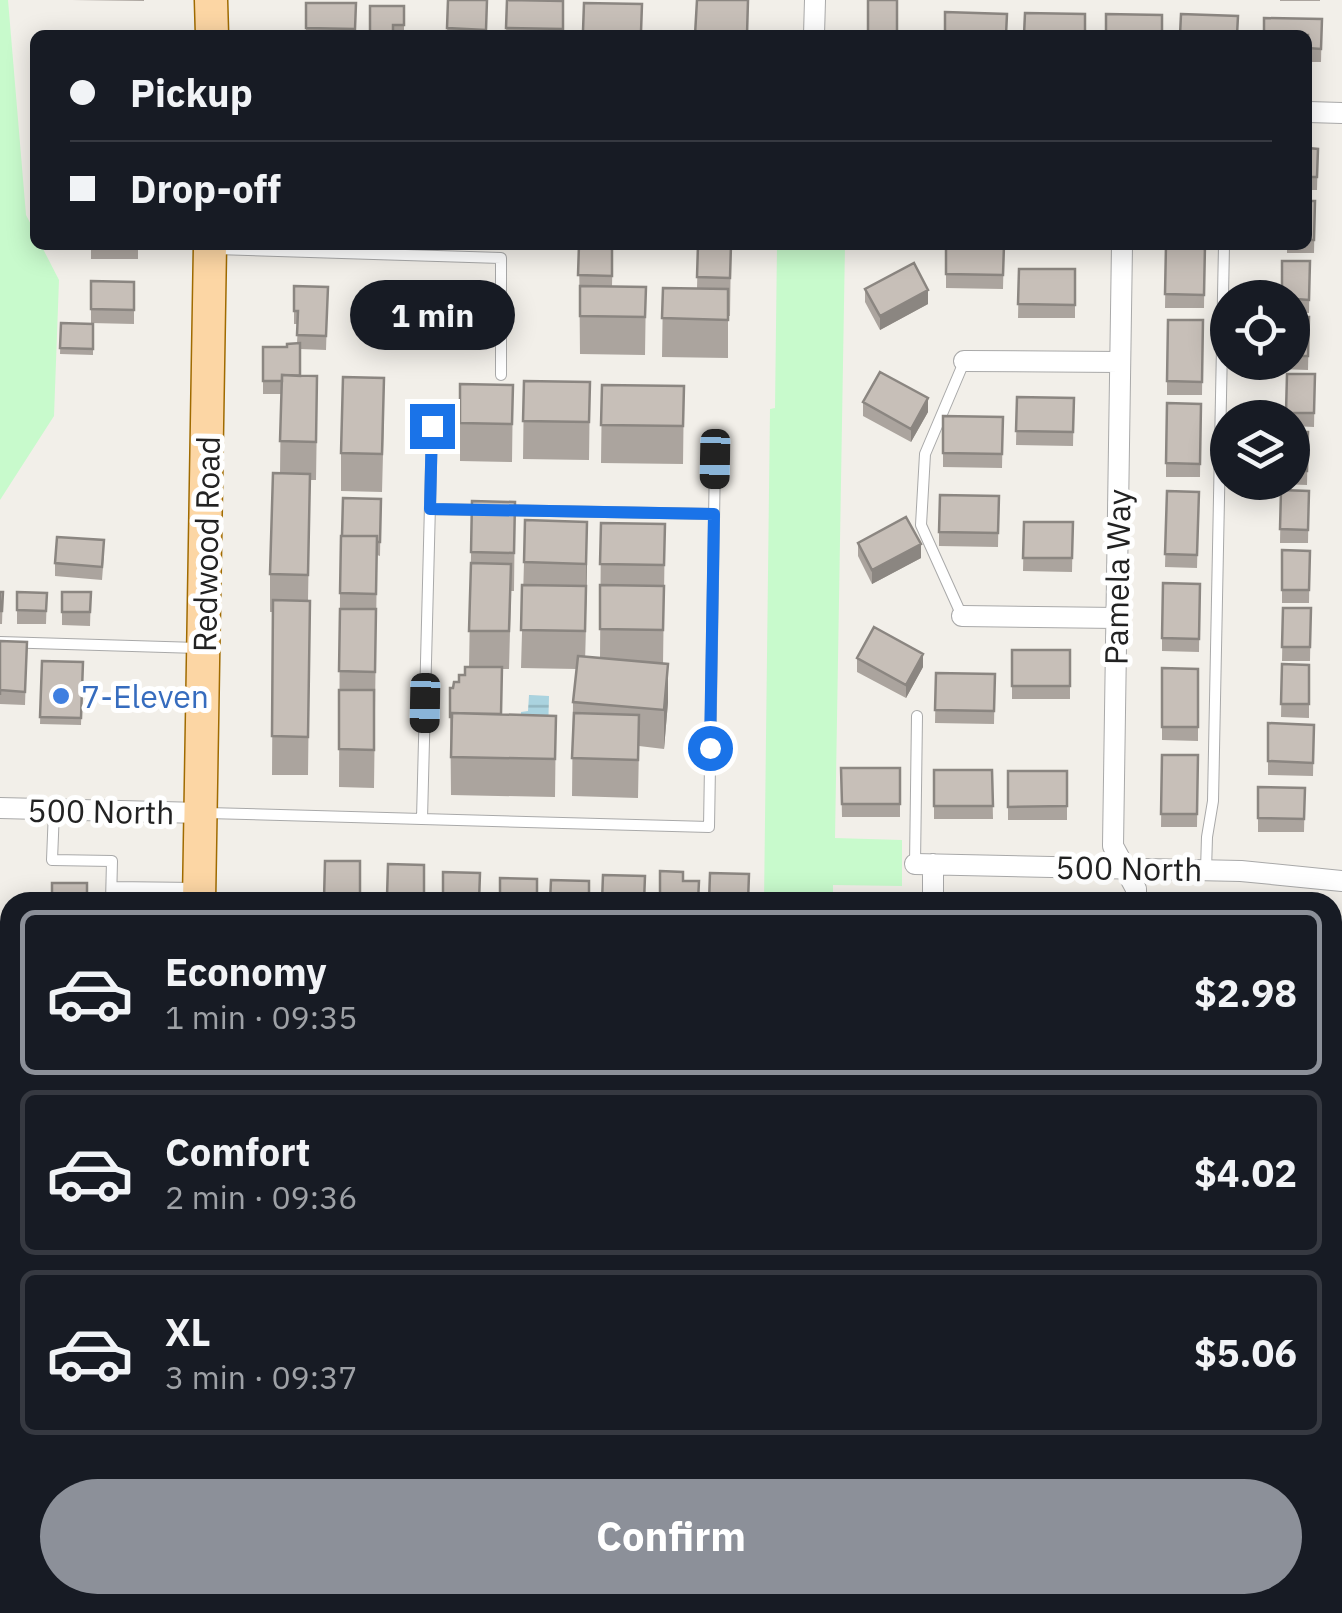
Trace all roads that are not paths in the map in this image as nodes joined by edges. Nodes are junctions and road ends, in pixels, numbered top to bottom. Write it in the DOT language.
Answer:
graph roads {
  1 [pos="212,0"];
  2 [pos="815,0"];
  3 [pos="212,30"];
  4 [pos="814,30"];
  5 [pos="1312,112"];
  6 [pos="1342,113"];
  7 [pos="210,250"];
  8 [pos="242,250"];
  9 [pos="1122,250"];
  10 [pos="1224,250"];
  11 [pos="964,361"];
  12 [pos="1120,362"];
  13 [pos="500,374"];
  14 [pos="432,426"];
  15 [pos="715,459"];
  16 [pos="430,509"];
  17 [pos="714,514"];
  18 [pos="962,616"];
  19 [pos="1116,618"];
  20 [pos="0,642"];
  21 [pos="204,648"];
  22 [pos="917,716"];
  23 [pos="0,808"];
  24 [pos="54,809"];
  25 [pos="201,813"];
  26 [pos="422,819"];
  27 [pos="924,864"];
  28 [pos="1126,868"];
  29 [pos="1206,870"];
  30 [pos="1342,881"];
  31 [pos="112,887"];
  32 [pos="112,892"];
  33 [pos="166,892"];
  34 [pos="199,892"];
  35 [pos="930,892"];
  36 [pos="1136,892"];
  1 -- 3 [label="main road"];
  2 -- 4 [label="street"];
  5 -- 6 [label="street"];
  7 -- 21 [label="main road, Redwood Road"];
  8 -- 13 [label="lane"];
  9 -- 12 [label="street, Pamela Way"];
  10 -- 29 [label="lane"];
  11 -- 12 [label="street"];
  11 -- 18 [label="lane"];
  12 -- 19 [label="street, Pamela Way"];
  14 -- 16 [label="lane"];
  15 -- 17 [label="lane"];
  16 -- 17 [label="lane"];
  16 -- 26 [label="lane"];
  17 -- 26 [label="lane"];
  18 -- 19 [label="street"];
  19 -- 28 [label="street, Pamela Way"];
  20 -- 21 [label="lane"];
  21 -- 25 [label="main road, Redwood Road"];
  22 -- 27 [label="lane"];
  23 -- 24 [label="street, 500 North"];
  24 -- 25 [label="street, 500 North"];
  24 -- 31 [label="lane"];
  25 -- 26 [label="lane"];
  25 -- 34 [label="main road, Redwood Road"];
  27 -- 28 [label="street, 500 North"];
  27 -- 35 [label="street"];
  28 -- 29 [label="street, 500 North"];
  28 -- 36 [label="street, Pamela Way"];
  29 -- 30 [label="street, 500 North"];
  31 -- 32 [label="lane"];
  31 -- 33 [label="lane"];
}
